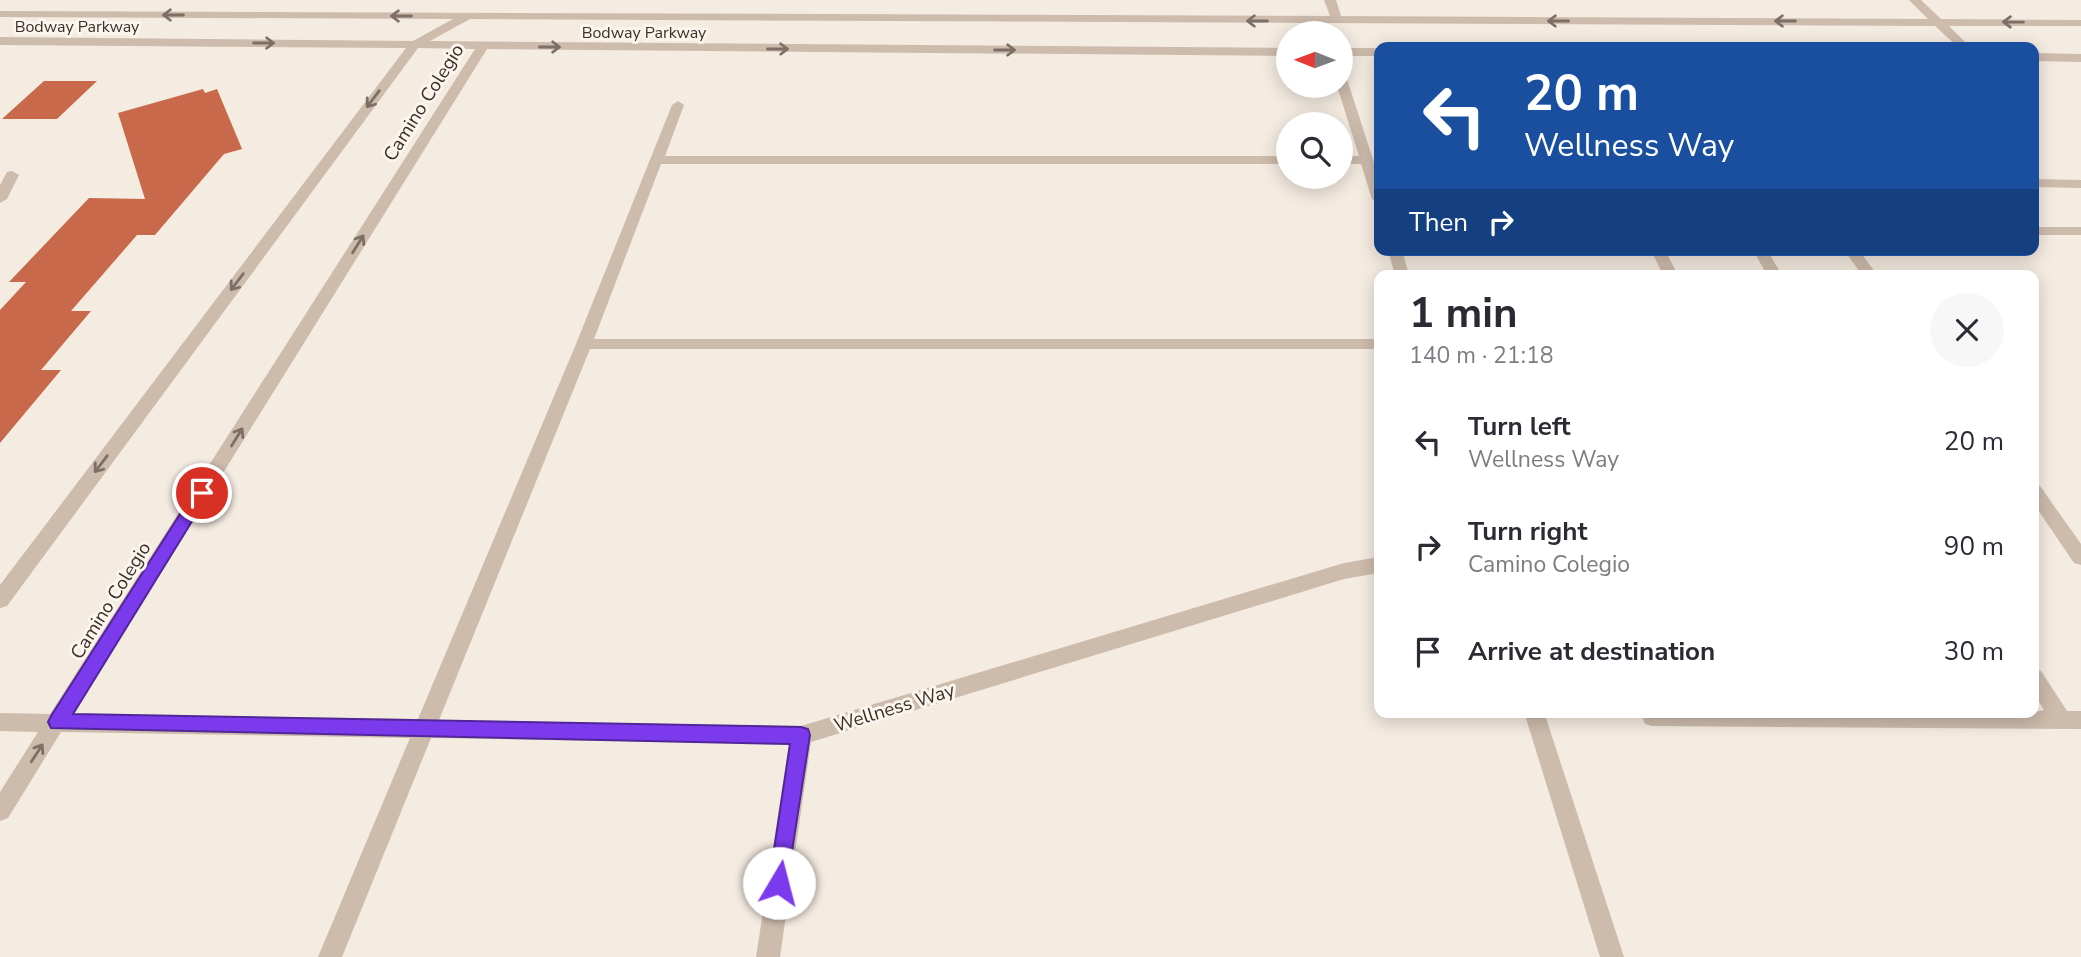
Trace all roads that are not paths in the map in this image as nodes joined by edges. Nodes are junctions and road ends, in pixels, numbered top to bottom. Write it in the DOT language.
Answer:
graph roads {
  1 [pos="1330,0"];
  2 [pos="1915,0"];
  3 [pos="0,14"];
  4 [pos="1337,21"];
  5 [pos="1353,21"];
  6 [pos="1937,21"];
  7 [pos="1276,22"];
  8 [pos="2081,23"];
  9 [pos="475,31"];
  10 [pos="0,41"];
  11 [pos="1959,42"];
  12 [pos="414,45"];
  13 [pos="1276,52"];
  14 [pos="1353,52"];
  15 [pos="1374,52"];
  16 [pos="2039,57"];
  17 [pos="2081,58"];
  18 [pos="1347,98"];
  19 [pos="678,105"];
  20 [pos="658,160"];
  21 [pos="1276,160"];
  22 [pos="1353,160"];
  23 [pos="1367,160"];
  24 [pos="12,175"];
  25 [pos="1374,183"];
  26 [pos="2039,183"];
  27 [pos="2081,184"];
  28 [pos="0,199"];
  29 [pos="2039,227"];
  30 [pos="2081,231"];
  31 [pos="1856,256"];
  32 [pos="1866,270"];
  33 [pos="584,344"];
  34 [pos="1374,344"];
  35 [pos="2039,498"];
  36 [pos="2081,558"];
  37 [pos="1374,566"];
  38 [pos="0,600"];
  39 [pos="2039,683"];
  40 [pos="1536,718"];
  41 [pos="2007,718"];
  42 [pos="2071,720"];
  43 [pos="0,722"];
  44 [pos="57,722"];
  45 [pos="424,727"];
  46 [pos="801,735"];
  47 [pos="0,811"];
  48 [pos="330,957"];
  49 [pos="768,957"];
  50 [pos="1612,957"];
  1 -- 4 [label="street"];
  2 -- 6 [label="street"];
  9 -- 3 [label="street, Bodway Parkway, one-way"];
  6 -- 5 [label="street, Bodway Parkway, one-way"];
  8 -- 6 [label="street, Bodway Parkway, one-way"];
  6 -- 11 [label="street"];
  7 -- 9 [label="street, Bodway Parkway, one-way"];
  9 -- 12 [label="street, Bodway Parkway"];
  9 -- 12 [label="street, Camino Colegio"];
  9 -- 13 [label="street, Bodway Parkway, one-way"];
  44 -- 9 [label="street, Camino Colegio, one-way"];
  10 -- 12 [label="street, Bodway Parkway, one-way"];
  12 -- 38 [label="street, Camino Colegio, one-way"];
  14 -- 15 [label="street"];
  16 -- 17 [label="street"];
  18 -- 23 [label="street"];
  19 -- 20 [label="street"];
  20 -- 21 [label="street"];
  20 -- 33 [label="street"];
  22 -- 23 [label="street"];
  23 -- 25 [label="street"];
  24 -- 28 [label="street"];
  26 -- 27 [label="street"];
  29 -- 30 [label="street"];
  31 -- 32 [label="street"];
  33 -- 34 [label="street"];
  33 -- 45 [label="street"];
  35 -- 36 [label="street"];
  37 -- 46 [label="street, Wellness Way"];
  39 -- 42 [label="street"];
  40 -- 50 [label="street"];
  41 -- 42 [label="street"];
  43 -- 44 [label="street, Wellness Way"];
  44 -- 45 [label="street, Wellness Way"];
  47 -- 44 [label="street, Camino Colegio, one-way"];
  45 -- 46 [label="street, Wellness Way"];
  45 -- 48 [label="street"];
  46 -- 49 [label="street"];
}
